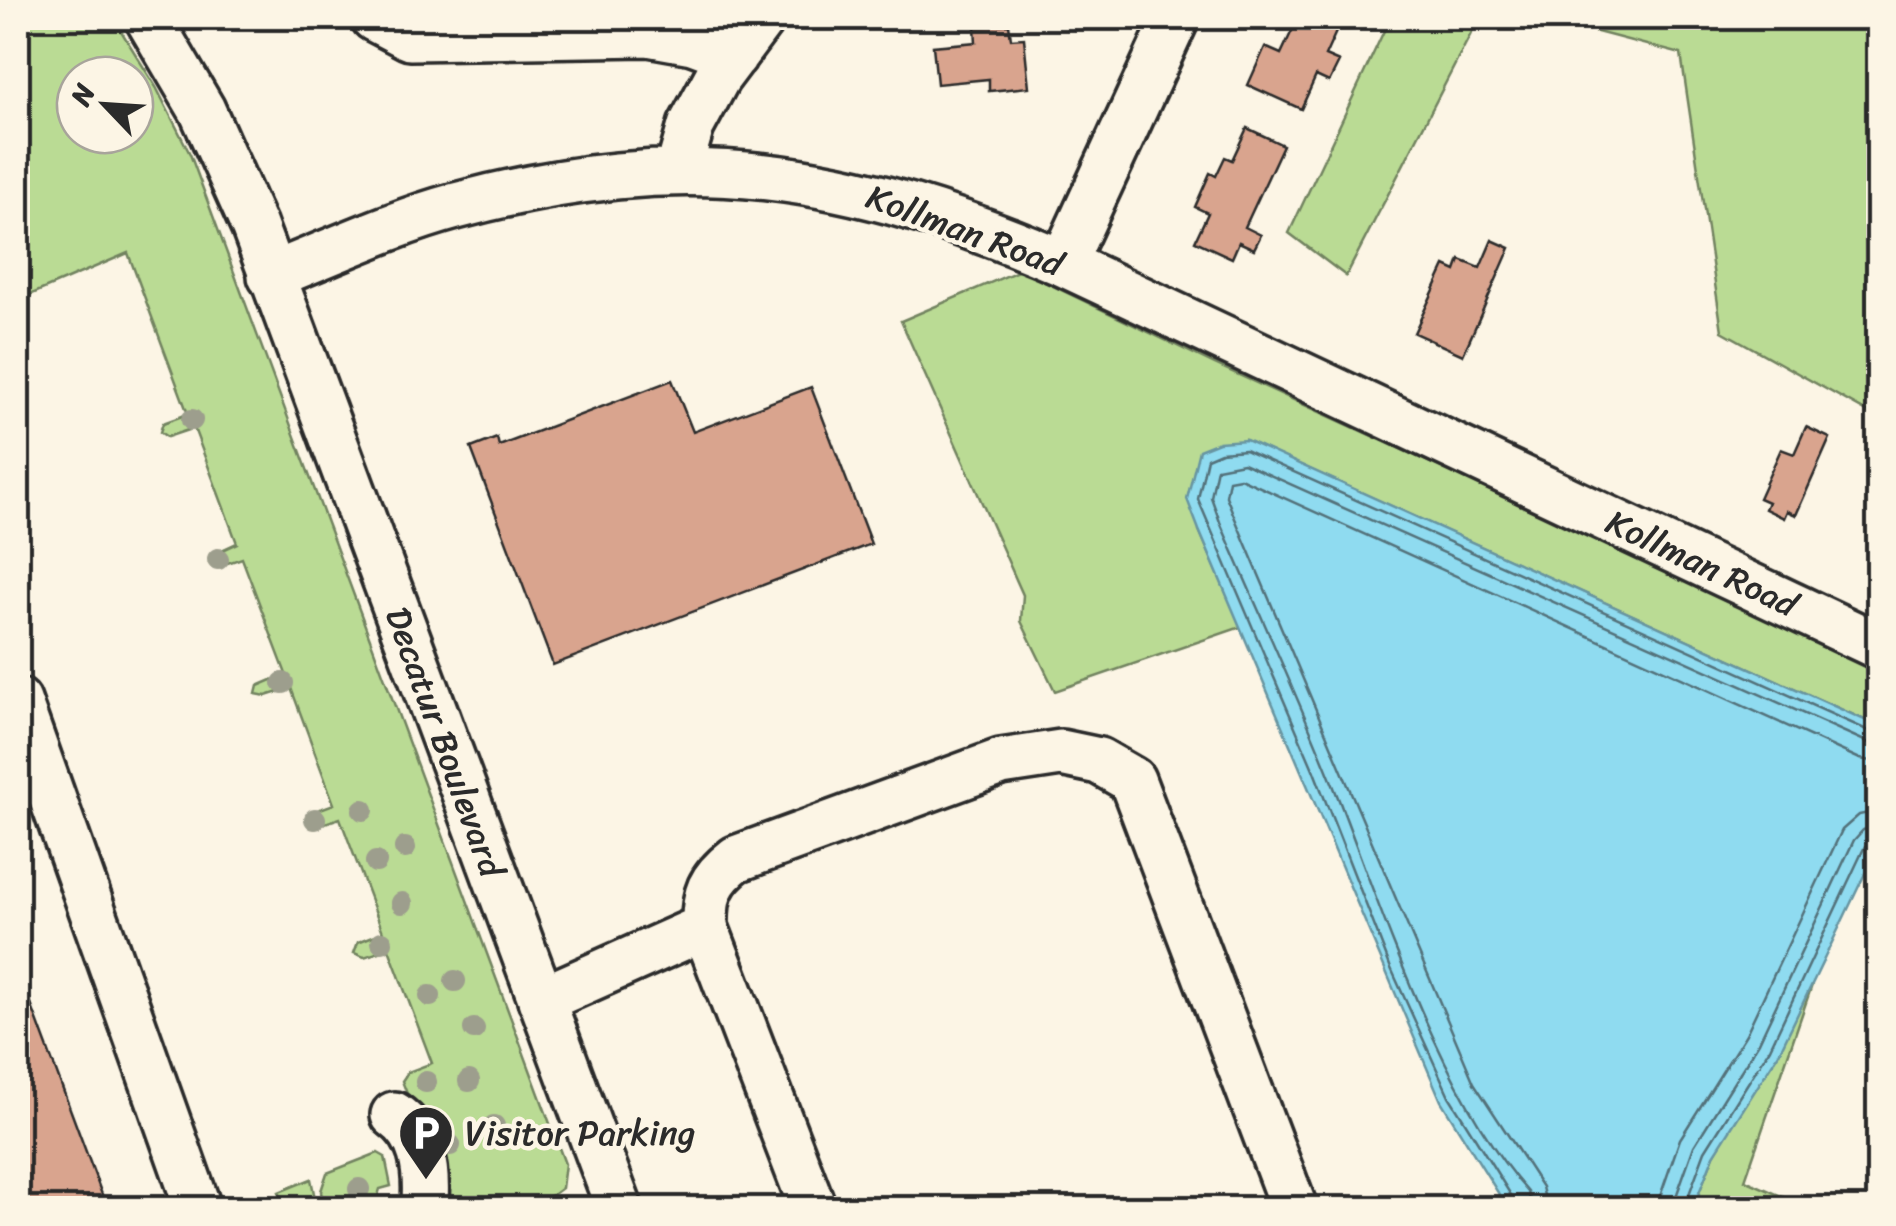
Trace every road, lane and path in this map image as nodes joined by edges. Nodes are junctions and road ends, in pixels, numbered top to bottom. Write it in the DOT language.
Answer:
graph roads {
  1 [pos="148,18"];
  2 [pos="374,18"];
  3 [pos="762,18"];
  4 [pos="1176,18"];
  5 [pos="734,56"];
  6 [pos="678,172"];
  7 [pos="1063,264"];
  8 [pos="271,276"];
  9 [pos="1878,646"];
  10 [pos="18,701"];
  11 [pos="706,928"];
  12 [pos="541,1000"];
  13 [pos="394,1115"];
  14 [pos="425,1202"];
  15 [pos="608,1205"];
  16 [pos="198,1208"];
  17 [pos="813,1208"];
  18 [pos="1294,1208"];
  1 -- 8 [label="street"];
  2 -- 5 [label="street"];
  3 -- 5 [label="street"];
  4 -- 7 [label="street"];
  5 -- 6 [label="street"];
  6 -- 7 [label="street, Kollman Road"];
  6 -- 8 [label="street, Kollman Road"];
  7 -- 9 [label="street, Kollman Road"];
  8 -- 12 [label="street, Decatur Boulevard"];
  10 -- 16 [label="street"];
  11 -- 12 [label="street"];
  11 -- 17 [label="street"];
  11 -- 18 [label="street"];
  12 -- 15 [label="street, Decatur Boulevard"];
  13 -- 14 [label="street"];
}
